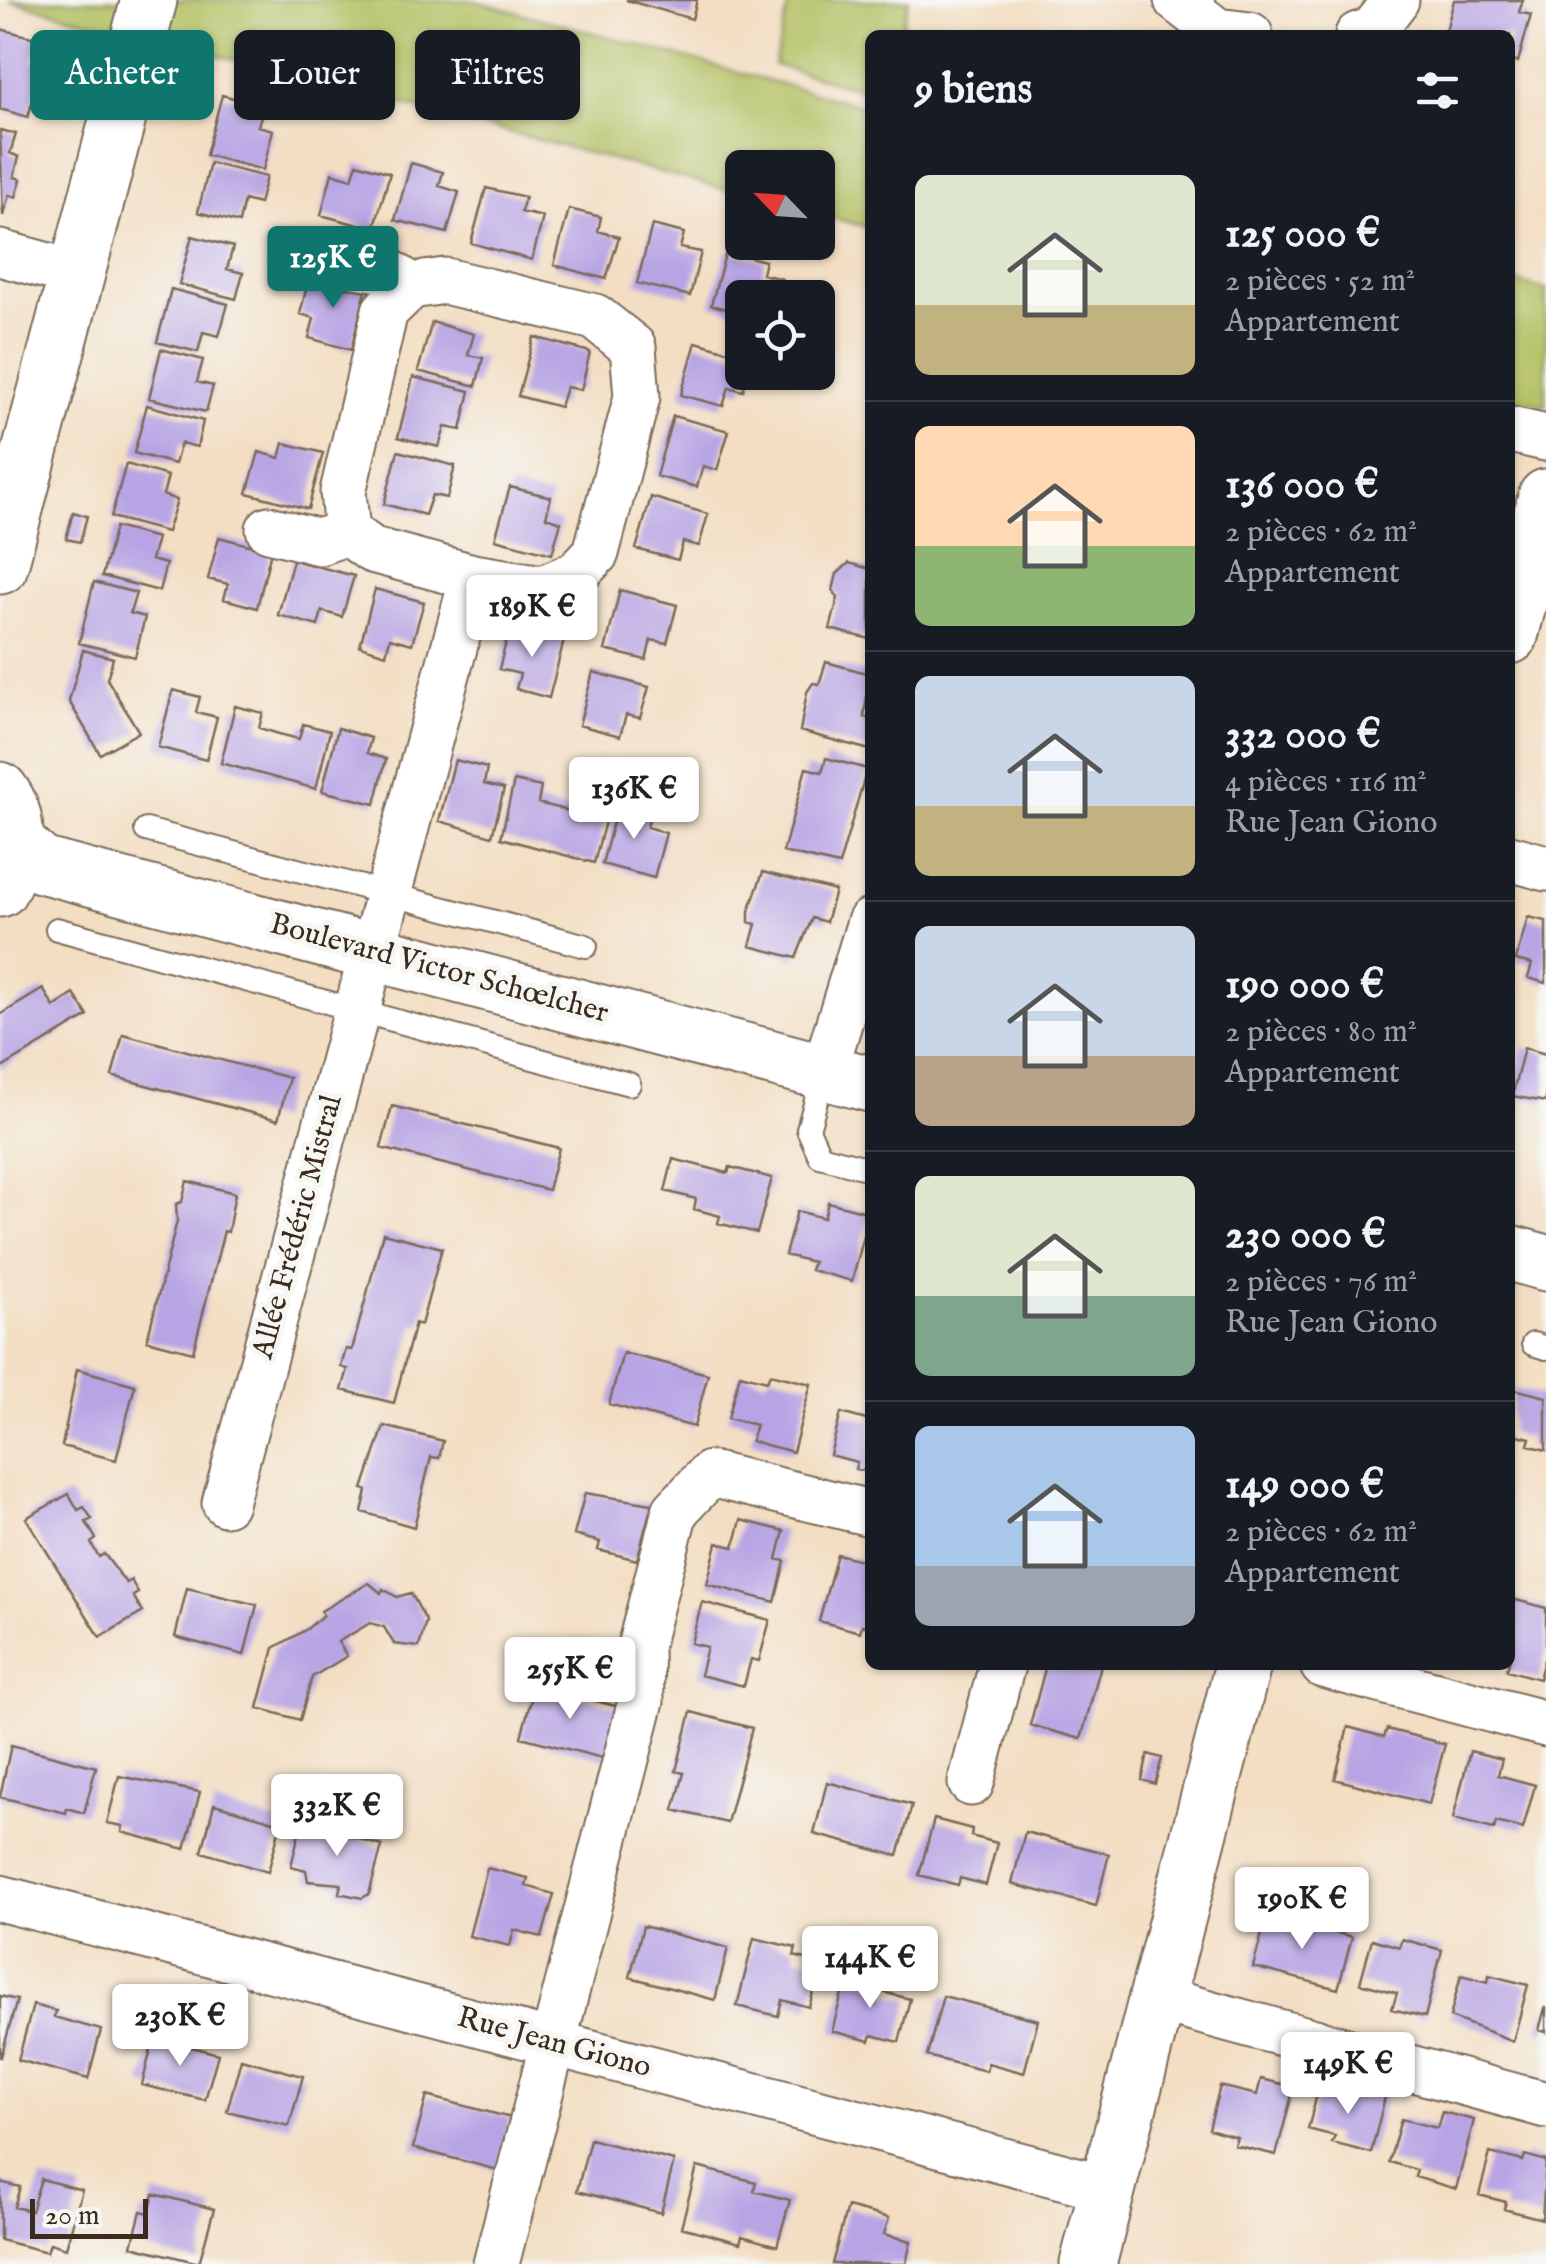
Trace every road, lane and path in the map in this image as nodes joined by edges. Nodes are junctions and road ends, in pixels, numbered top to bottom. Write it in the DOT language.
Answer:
graph roads {
  1 [pos="149,0"];
  2 [pos="1177,0"];
  3 [pos="1217,30"];
  4 [pos="0,252"];
  5 [pos="342,263"];
  6 [pos="77,274"];
  7 [pos="411,286"];
  8 [pos="1515,431"];
  9 [pos="1546,438"];
  10 [pos="1546,497"];
  11 [pos="268,529"];
  12 [pos="347,532"];
  13 [pos="0,566"];
  14 [pos="473,577"];
  15 [pos="1515,617"];
  16 [pos="0,790"];
  17 [pos="146,830"];
  18 [pos="1515,859"];
  19 [pos="8,866"];
  20 [pos="1546,868"];
  21 [pos="387,894"];
  22 [pos="58,928"];
  23 [pos="586,946"];
  24 [pos="371,951"];
  25 [pos="865,957"];
  26 [pos="859,998"];
  27 [pos="355,1009"];
  28 [pos="847,1078"];
  29 [pos="629,1084"];
  30 [pos="865,1168"];
  31 [pos="1515,1254"];
  32 [pos="1546,1262"];
  33 [pos="225,1502"];
  34 [pos="865,1512"];
  35 [pos="1001,1670"];
  36 [pos="1242,1670"];
  37 [pos="1342,1670"];
  38 [pos="1546,1724"];
  39 [pos="971,1783"];
  40 [pos="0,1898"];
  41 [pos="1156,1999"];
  42 [pos="551,2042"];
  43 [pos="1546,2105"];
  44 [pos="1107,2188"];
  45 [pos="496,2264"];
  46 [pos="1088,2264"];
  1 -- 6 [label="main road"];
  2 -- 3 [label="street"];
  4 -- 6 [label="street"];
  5 -- 7 [label="street"];
  6 -- 13 [label="main road"];
  7 -- 12 [label="street"];
  7 -- 14 [label="street"];
  8 -- 9 [label="street"];
  10 -- 15 [label="main road"];
  11 -- 12 [label="street"];
  12 -- 14 [label="street"];
  14 -- 21 [label="street, Allée Frédéric Mistral"];
  16 -- 19 [label="main road"];
  17 -- 21 [label="lane"];
  18 -- 20 [label="street"];
  19 -- 24 [label="main road, Boulevard Victor Schœlcher"];
  21 -- 23 [label="lane"];
  21 -- 24 [label="street, Allée Frédéric Mistral"];
  22 -- 27 [label="lane"];
  24 -- 27 [label="street, Allée Frédéric Mistral"];
  24 -- 28 [label="main road, Boulevard Victor Schœlcher"];
  25 -- 26 [label="street"];
  26 -- 28 [label="street"];
  27 -- 29 [label="lane"];
  27 -- 33 [label="street, Allée Frédéric Mistral"];
  28 -- 30 [label="lane"];
  31 -- 32 [label="main road"];
  34 -- 42 [label="street"];
  35 -- 39 [label="street"];
  36 -- 41 [label="main road"];
  37 -- 38 [label="street"];
  40 -- 42 [label="street, Rue Jean Giono"];
  41 -- 43 [label="street"];
  41 -- 44 [label="main road"];
  42 -- 44 [label="street, Rue Jean Giono"];
  42 -- 45 [label="street"];
  44 -- 46 [label="main road"];
}
